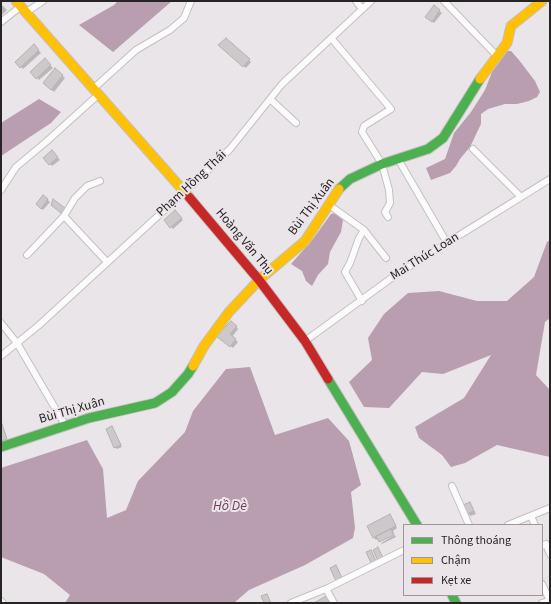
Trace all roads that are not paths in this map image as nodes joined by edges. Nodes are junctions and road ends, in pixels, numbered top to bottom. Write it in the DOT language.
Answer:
graph roads {
  1 [pos="43,1"];
  2 [pos="191,1"];
  3 [pos="356,1"];
  4 [pos="371,1"];
  5 [pos="444,1"];
  6 [pos="542,1"];
  7 [pos="20,7"];
  8 [pos="362,9"];
  9 [pos="1,22"];
  10 [pos="332,39"];
  11 [pos="497,56"];
  12 [pos="96,92"];
  13 [pos="270,99"];
  14 [pos="296,123"];
  15 [pos="473,149"];
  16 [pos="398,159"];
  17 [pos="382,164"];
  18 [pos="550,179"];
  19 [pos="100,181"];
  20 [pos="1,190"];
  21 [pos="185,192"];
  22 [pos="521,197"];
  23 [pos="329,205"];
  24 [pos="64,216"];
  25 [pos="388,217"];
  26 [pos="364,230"];
  27 [pos="447,243"];
  28 [pos="26,255"];
  29 [pos="386,258"];
  30 [pos="108,262"];
  31 [pos="259,280"];
  32 [pos="362,300"];
  33 [pos="1,324"];
  34 [pos="305,341"];
  35 [pos="17,343"];
  36 [pos="1,356"];
  37 [pos="65,425"];
  38 [pos="1,448"];
  39 [pos="452,486"];
  40 [pos="550,508"];
  41 [pos="531,516"];
  42 [pos="416,524"];
  43 [pos="469,524"];
  44 [pos="511,524"];
  45 [pos="535,524"];
  46 [pos="543,544"];
  47 [pos="403,550"];
  48 [pos="550,554"];
  49 [pos="543,586"];
  50 [pos="326,589"];
  51 [pos="550,601"];
  52 [pos="291,603"];
  53 [pos="334,603"];
  54 [pos="542,603"];
  1 -- 7 [label="street"];
  2 -- 12 [label="street"];
  3 -- 8 [label="street"];
  4 -- 8 [label="street, Phạm Hồng Thái"];
  5 -- 11 [label="street"];
  6 -- 11 [label="street, Bùi Thị Xuân"];
  7 -- 9 [label="street"];
  7 -- 12 [label="street, Hoàng Văn Thụ"];
  8 -- 10 [label="street, Phạm Hồng Thái"];
  10 -- 13 [label="street, Phạm Hồng Thái"];
  10 -- 17 [label="street"];
  11 -- 16 [label="street, Bùi Thị Xuân"];
  12 -- 20 [label="street"];
  12 -- 21 [label="street, Hoàng Văn Thụ"];
  13 -- 14 [label="street"];
  13 -- 21 [label="street, Phạm Hồng Thái"];
  15 -- 22 [label="street"];
  16 -- 17 [label="street, Bùi Thị Xuân"];
  16 -- 27 [label="street"];
  17 -- 23 [label="street, Bùi Thị Xuân"];
  17 -- 25 [label="street"];
  18 -- 22 [label="street, Mai Thúc Loan"];
  19 -- 24 [label="street"];
  21 -- 30 [label="street, Phạm Hồng Thái"];
  21 -- 31 [label="street, Hoàng Văn Thụ"];
  22 -- 27 [label="street, Mai Thúc Loan"];
  23 -- 26 [label="street"];
  23 -- 31 [label="street, Bùi Thị Xuân"];
  24 -- 28 [label="street"];
  24 -- 30 [label="street"];
  26 -- 29 [label="street"];
  26 -- 32 [label="street"];
  27 -- 32 [label="street, Mai Thúc Loan"];
  30 -- 35 [label="street, Phạm Hồng Thái"];
  31 -- 34 [label="street, Hoàng Văn Thụ"];
  31 -- 37 [label="street, Bùi Thị Xuân"];
  32 -- 34 [label="street, Mai Thúc Loan"];
  33 -- 35 [label="street"];
  34 -- 42 [label="street, Hoàng Văn Thụ"];
  35 -- 36 [label="street, Phạm Hồng Thái"];
  35 -- 37 [label="street"];
  37 -- 38 [label="street, Bùi Thị Xuân"];
  39 -- 43 [label="street"];
  40 -- 41 [label="street"];
  41 -- 44 [label="street"];
  41 -- 45 [label="street"];
  46 -- 48 [label="street"];
  47 -- 50 [label="street"];
  49 -- 51 [label="street"];
  50 -- 52 [label="street"];
  50 -- 53 [label="street"];
  51 -- 54 [label="street"];
}
